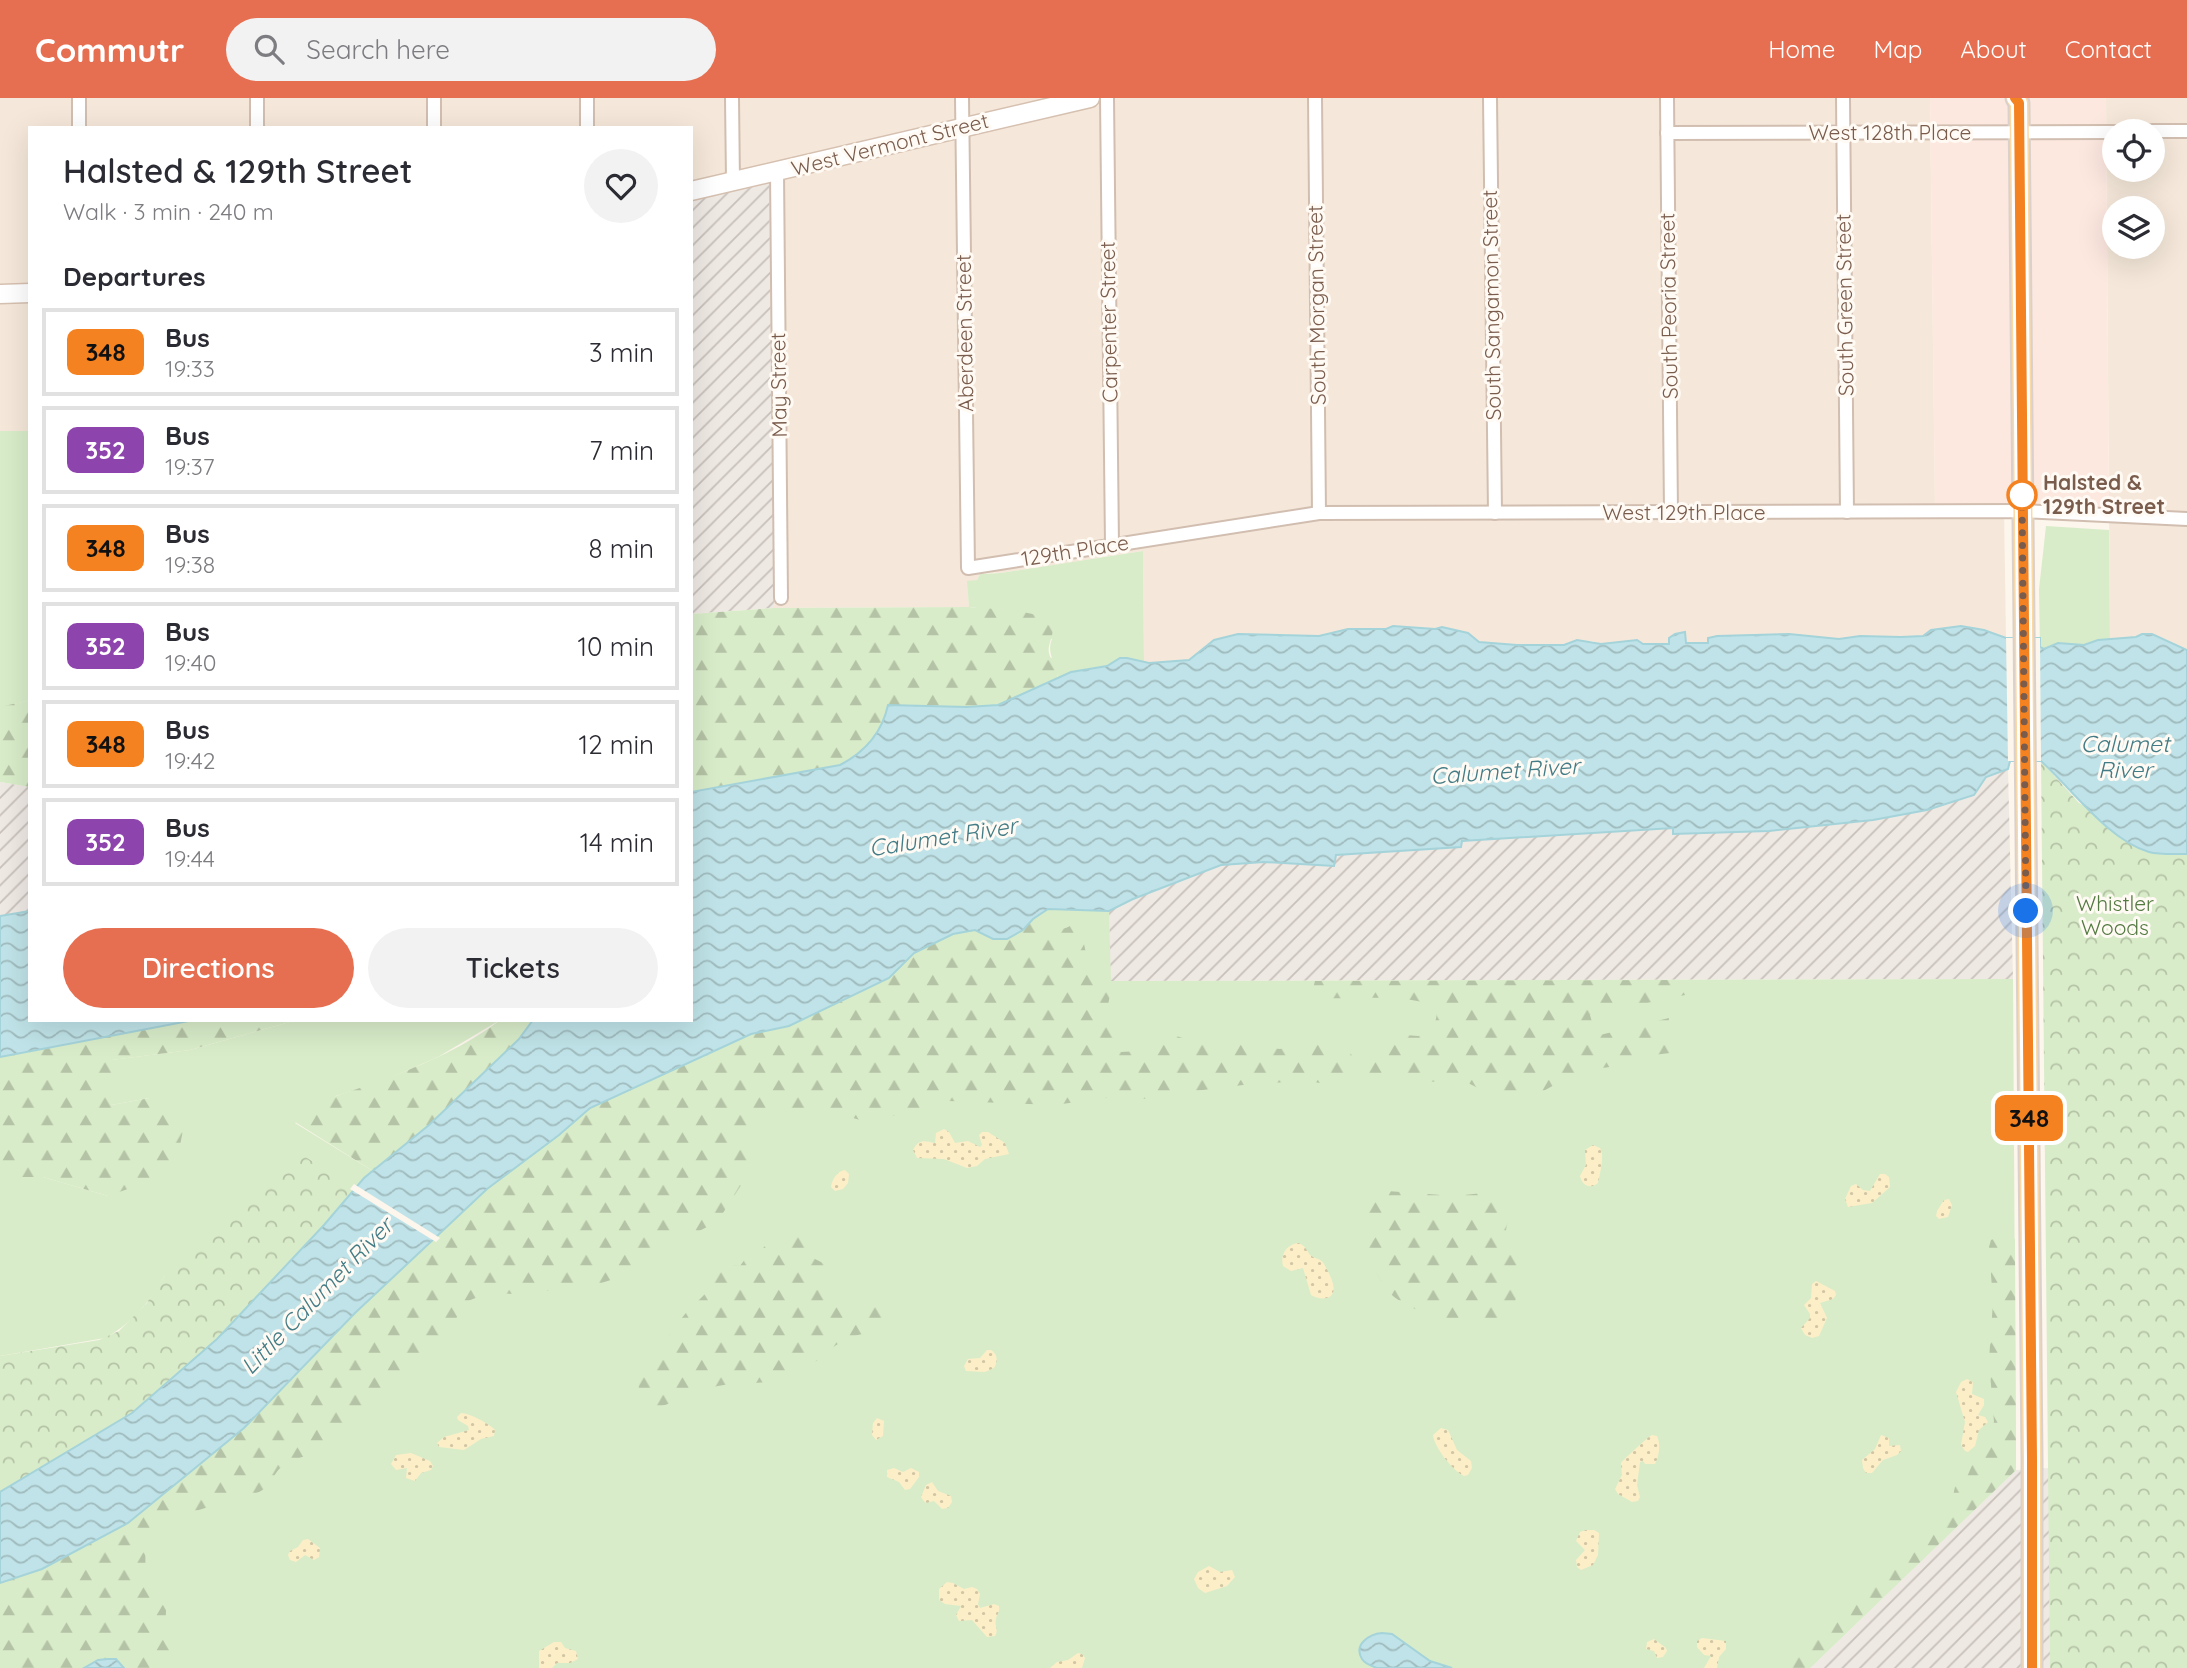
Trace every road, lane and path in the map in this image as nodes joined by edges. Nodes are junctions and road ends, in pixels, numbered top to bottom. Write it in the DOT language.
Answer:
graph roads {
  1 [pos="79,98"];
  2 [pos="257,98"];
  3 [pos="434,98"];
  4 [pos="587,98"];
  5 [pos="732,98"];
  6 [pos="962,98"];
  7 [pos="1090,98"];
  8 [pos="1107,98"];
  9 [pos="1315,98"];
  10 [pos="1490,98"];
  11 [pos="1667,98"];
  12 [pos="1843,98"];
  13 [pos="2019,100"];
  14 [pos="79,126"];
  15 [pos="257,126"];
  16 [pos="434,126"];
  17 [pos="587,126"];
  18 [pos="963,126"];
  19 [pos="2165,131"];
  20 [pos="2187,131"];
  21 [pos="2019,132"];
  22 [pos="2102,132"];
  23 [pos="1667,133"];
  24 [pos="1843,133"];
  25 [pos="777,172"];
  26 [pos="733,182"];
  27 [pos="693,191"];
  28 [pos="28,293"];
  29 [pos="0,294"];
  30 [pos="2022,510"];
  31 [pos="1847,512"];
  32 [pos="1319,513"];
  33 [pos="1494,513"];
  34 [pos="1671,513"];
  35 [pos="2187,519"];
  36 [pos="1183,535"];
  37 [pos="1112,546"];
  38 [pos="968,568"];
  39 [pos="781,598"];
  40 [pos="2032,1668"];
  1 -- 14 [label="street"];
  2 -- 15 [label="street"];
  3 -- 16 [label="street"];
  4 -- 17 [label="street"];
  5 -- 26 [label="street"];
  6 -- 18 [label="street, Aberdeen Street"];
  7 -- 18 [label="street, West Vermont Street"];
  8 -- 37 [label="street, Carpenter Street"];
  9 -- 32 [label="street, South Morgan Street"];
  10 -- 33 [label="street, South Sangamon Street"];
  11 -- 23 [label="street, South Peoria Street"];
  12 -- 24 [label="street, South Green Street"];
  13 -- 21 [label="main road"];
  18 -- 25 [label="street, West Vermont Street"];
  18 -- 38 [label="street, Aberdeen Street"];
  19 -- 20 [label="street"];
  21 -- 22 [label="street, West 128th Place"];
  21 -- 24 [label="street, West 128th Place"];
  21 -- 30 [label="main road"];
  23 -- 24 [label="street, West 128th Place"];
  23 -- 34 [label="street, South Peoria Street"];
  24 -- 31 [label="street, South Green Street"];
  25 -- 26 [label="street, West Vermont Street"];
  25 -- 39 [label="street, May Street"];
  26 -- 27 [label="street, West Vermont Street"];
  28 -- 29 [label="street"];
  30 -- 31 [label="street, West 129th Place"];
  30 -- 35 [label="street, West 129th Place"];
  30 -- 40 [label="main road"];
  31 -- 34 [label="street, West 129th Place"];
  32 -- 33 [label="street, West 129th Place"];
  32 -- 36 [label="street, West 129th Place"];
  33 -- 34 [label="street, West 129th Place"];
  36 -- 37 [label="street, 129th Place"];
  37 -- 38 [label="street, 129th Place"];
}
